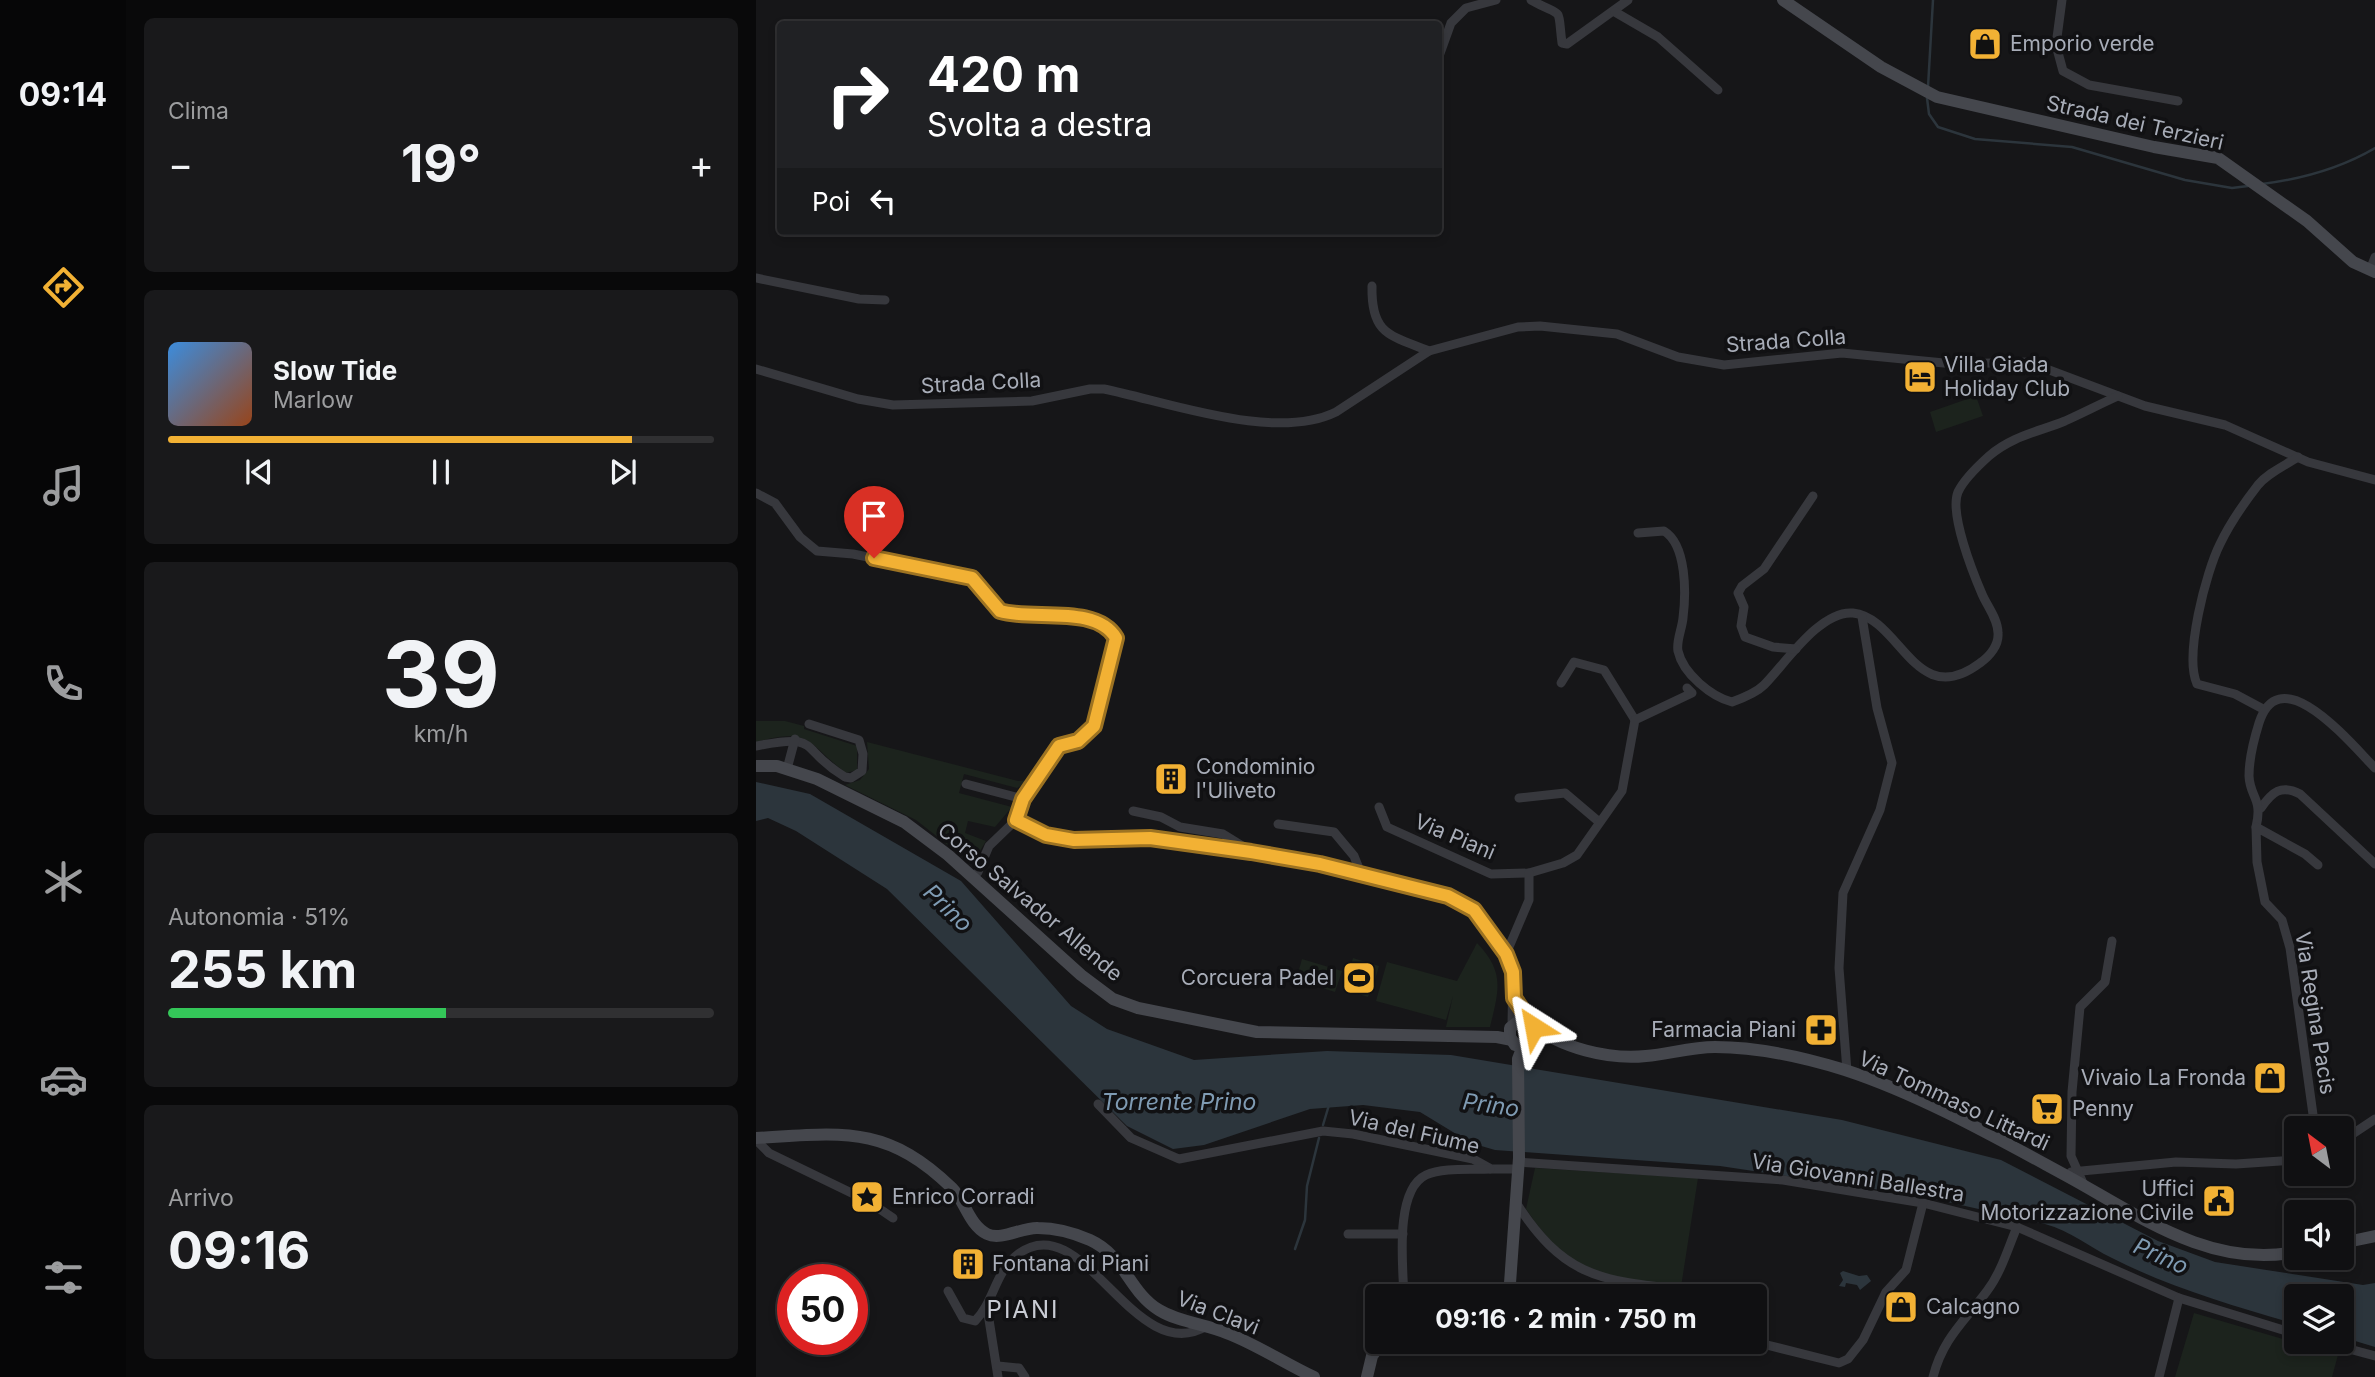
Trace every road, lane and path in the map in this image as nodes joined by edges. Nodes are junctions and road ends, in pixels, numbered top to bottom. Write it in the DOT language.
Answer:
graph roads {
  1 [pos="1496,0"];
  2 [pos="1531,0"];
  3 [pos="1628,0"];
  4 [pos="1783,0"];
  5 [pos="2062,0"];
  6 [pos="1615,12"];
  7 [pos="1442,48"];
  8 [pos="1718,90"];
  9 [pos="2178,101"];
  10 [pos="2375,257"];
  11 [pos="2372,271"];
  12 [pos="756,278"];
  13 [pos="1372,286"];
  14 [pos="885,300"];
  15 [pos="1429,351"];
  16 [pos="756,369"];
  17 [pos="2118,396"];
  18 [pos="2298,457"];
  19 [pos="2375,480"];
  20 [pos="756,493"];
  21 [pos="1813,496"];
  22 [pos="1638,533"];
  23 [pos="1862,617"];
  24 [pos="1796,649"];
  25 [pos="1561,683"];
  26 [pos="1687,688"];
  27 [pos="2263,709"];
  28 [pos="1635,720"];
  29 [pos="809,724"];
  30 [pos="795,739"];
  31 [pos="756,747"];
  32 [pos="756,766"];
  33 [pos="2375,768"];
  34 [pos="787,769"];
  35 [pos="966,784"];
  36 [pos="1519,797"];
  37 [pos="1023,799"];
  38 [pos="1379,807"];
  39 [pos="2261,808"];
  40 [pos="1133,811"];
  41 [pos="1016,820"];
  42 [pos="1598,821"];
  43 [pos="1278,824"];
  44 [pos="2256,827"];
  45 [pos="1251,852"];
  46 [pos="2375,864"];
  47 [pos="2318,865"];
  48 [pos="1529,873"];
  49 [pos="1362,876"];
  50 [pos="973,877"];
  51 [pos="2112,941"];
  52 [pos="1506,954"];
  53 [pos="1514,998"];
  54 [pos="1530,1022"];
  55 [pos="1516,1038"];
  56 [pos="1548,1038"];
  57 [pos="1847,1071"];
  58 [pos="1098,1104"];
  59 [pos="2313,1116"];
  60 [pos="2375,1119"];
  61 [pos="2354,1133"];
  62 [pos="756,1139"];
  63 [pos="2284,1161"];
  64 [pos="1518,1163"];
  65 [pos="1492,1169"];
  66 [pos="2076,1171"];
  67 [pos="2062,1173"];
  68 [pos="2085,1186"];
  69 [pos="1515,1202"];
  70 [pos="1923,1203"];
  71 [pos="893,1218"];
  72 [pos="2017,1227"];
  73 [pos="1348,1234"];
  74 [pos="1403,1234"];
  75 [pos="2375,1236"];
  76 [pos="2354,1240"];
  77 [pos="2284,1253"];
  78 [pos="1404,1284"];
  79 [pos="1510,1284"];
  80 [pos="1651,1284"];
  81 [pos="948,1291"];
  82 [pos="2179,1298"];
  83 [pos="987,1307"];
  84 [pos="1208,1326"];
  85 [pos="2284,1330"];
  86 [pos="1767,1345"];
  87 [pos="2354,1350"];
  88 [pos="1373,1354"];
  89 [pos="2375,1356"];
  90 [pos="998,1366"];
  91 [pos="998,1377"];
  92 [pos="1024,1377"];
  93 [pos="1314,1377"];
  94 [pos="1367,1377"];
  95 [pos="1933,1377"];
  96 [pos="2159,1377"];
  1 -- 7 [label="street"];
  2 -- 6 [label="street"];
  3 -- 6 [label="street"];
  4 -- 11 [label="main road, Strada dei Terzieri"];
  5 -- 9 [label="street"];
  6 -- 8 [label="street"];
  10 -- 11 [label="street"];
  12 -- 14 [label="street"];
  13 -- 15 [label="street"];
  15 -- 16 [label="street, Strada Colla"];
  15 -- 17 [label="street, Strada Colla"];
  17 -- 18 [label="street, Strada Colla"];
  17 -- 23 [label="street"];
  18 -- 19 [label="street, Strada Colla"];
  18 -- 27 [label="street"];
  20 -- 37 [label="street"];
  21 -- 24 [label="street"];
  22 -- 24 [label="street"];
  23 -- 24 [label="street"];
  23 -- 57 [label="street"];
  25 -- 28 [label="street"];
  26 -- 28 [label="street"];
  27 -- 33 [label="street"];
  27 -- 39 [label="street"];
  28 -- 42 [label="street, Via Piani"];
  29 -- 30 [label="street"];
  30 -- 31 [label="street"];
  30 -- 34 [label="street"];
  32 -- 34 [label="main road, Corso Salvador Allende"];
  34 -- 50 [label="main road, Corso Salvador Allende"];
  35 -- 37 [label="street"];
  36 -- 42 [label="street"];
  37 -- 41 [label="street"];
  38 -- 48 [label="street, Via Piani"];
  39 -- 44 [label="street, Via Regina Pacis"];
  39 -- 46 [label="street"];
  40 -- 45 [label="street"];
  41 -- 45 [label="street"];
  41 -- 50 [label="street"];
  42 -- 48 [label="street, Via Piani"];
  43 -- 49 [label="street"];
  44 -- 47 [label="street"];
  44 -- 59 [label="street, Via Regina Pacis"];
  45 -- 49 [label="street"];
  48 -- 52 [label="street"];
  49 -- 52 [label="street"];
  50 -- 55 [label="main road, Corso Salvador Allende"];
  51 -- 66 [label="street, Via Tommaso Littardi"];
  52 -- 53 [label="street"];
  53 -- 54 [label="street"];
  53 -- 55 [label="street"];
  54 -- 55 [label="main road"];
  54 -- 55 [label="main road"];
  54 -- 56 [label="main road, Via Tommaso Littardi"];
  55 -- 56 [label="main road"];
  55 -- 64 [label="main road"];
  56 -- 57 [label="main road, Via Tommaso Littardi"];
  57 -- 67 [label="main road, Via Tommaso Littardi"];
  58 -- 65 [label="street, Via del Fiume"];
  60 -- 61 [label="street"];
  62 -- 71 [label="street"];
  62 -- 84 [label="main road, Via Clavi"];
  63 -- 66 [label="street, Via Tommaso Littardi"];
  64 -- 65 [label="street, Via del Fiume"];
  64 -- 69 [label="main road"];
  64 -- 70 [label="street, Via Giovanni Ballestra"];
  65 -- 74 [label="street, Via del Fiume"];
  66 -- 67 [label="street, Via Tommaso Littardi"];
  66 -- 68 [label="street"];
  67 -- 68 [label="main road"];
  68 -- 77 [label="main road"];
  69 -- 79 [label="main road"];
  69 -- 80 [label="street"];
  70 -- 72 [label="street, Via Giovanni Ballestra"];
  70 -- 86 [label="street"];
  72 -- 82 [label="street, Via Giovanni Ballestra"];
  72 -- 95 [label="street"];
  73 -- 74 [label="street"];
  74 -- 78 [label="street, Via del Fiume"];
  75 -- 76 [label="main road"];
  81 -- 83 [label="street"];
  82 -- 85 [label="street, Via Giovanni Ballestra"];
  82 -- 96 [label="street"];
  83 -- 84 [label="street"];
  83 -- 90 [label="street"];
  84 -- 93 [label="main road, Via Clavi"];
  87 -- 89 [label="street"];
  88 -- 94 [label="main road"];
  90 -- 91 [label="street"];
  90 -- 92 [label="street"];
}
